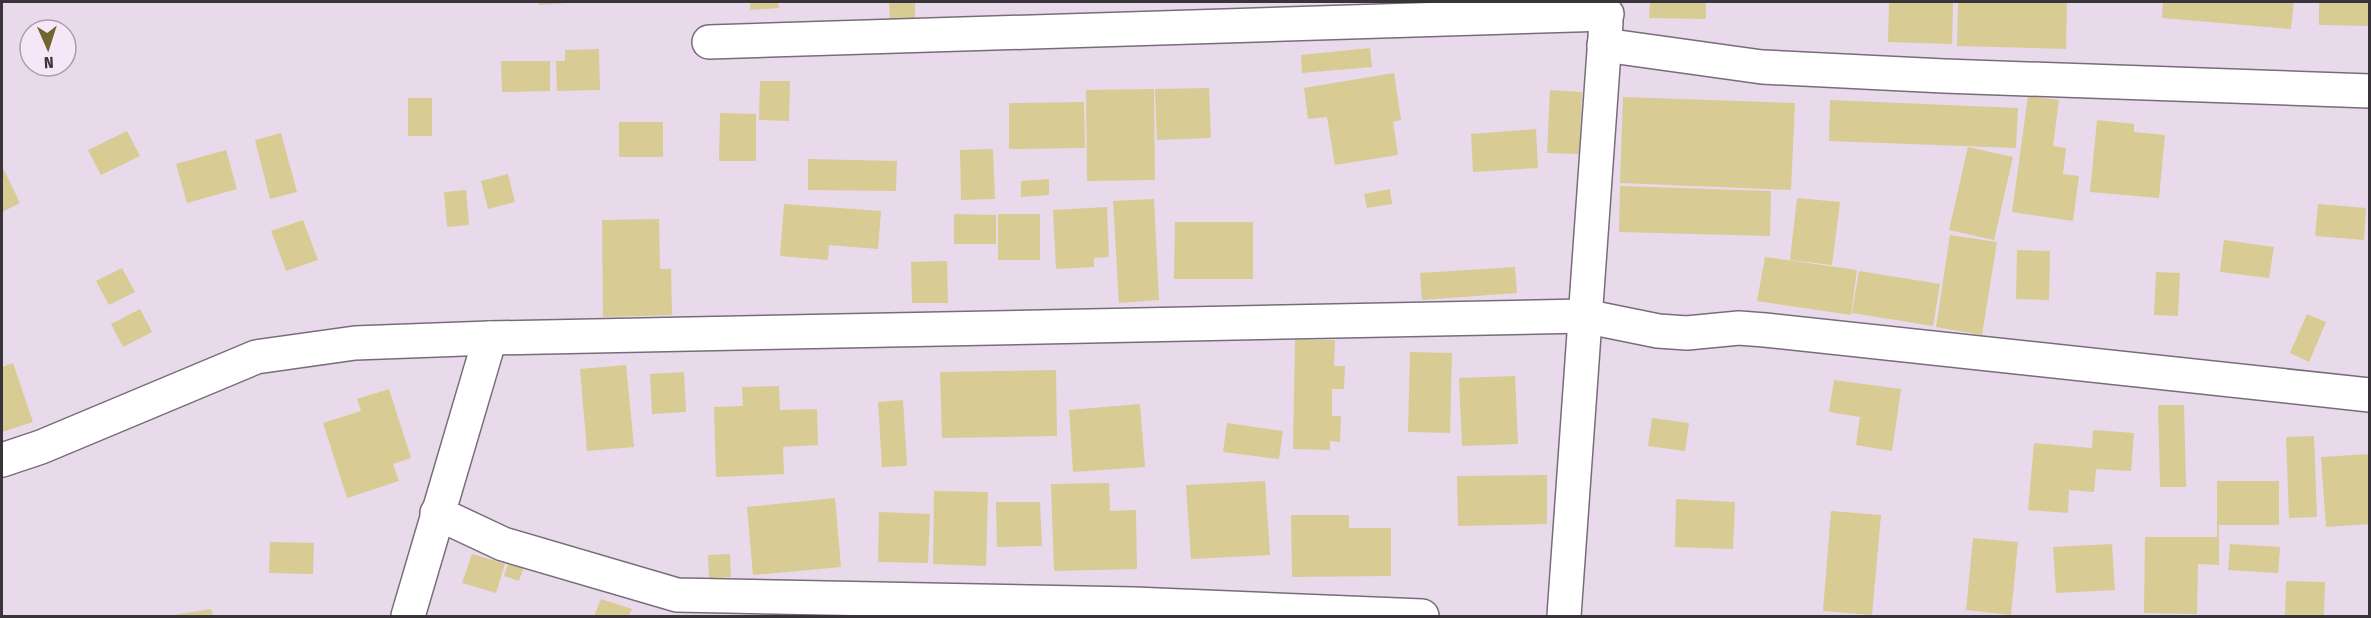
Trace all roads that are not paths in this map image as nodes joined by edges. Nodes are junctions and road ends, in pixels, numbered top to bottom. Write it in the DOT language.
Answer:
graph roads {
  1 [pos="1607,20"];
  2 [pos="709,42"];
  3 [pos="2370,91"];
  4 [pos="1584,316"];
  5 [pos="490,339"];
  6 [pos="2370,395"];
  7 [pos="2,460"];
  8 [pos="437,513"];
  9 [pos="408,616"];
  10 [pos="1422,616"];
  11 [pos="1564,616"];
  1 -- 2 [label="street"];
  1 -- 3 [label="street"];
  1 -- 4 [label="street"];
  4 -- 5 [label="street"];
  4 -- 6 [label="street"];
  4 -- 11 [label="street"];
  5 -- 7 [label="street"];
  5 -- 8 [label="street"];
  8 -- 9 [label="street"];
  8 -- 10 [label="street"];
}
